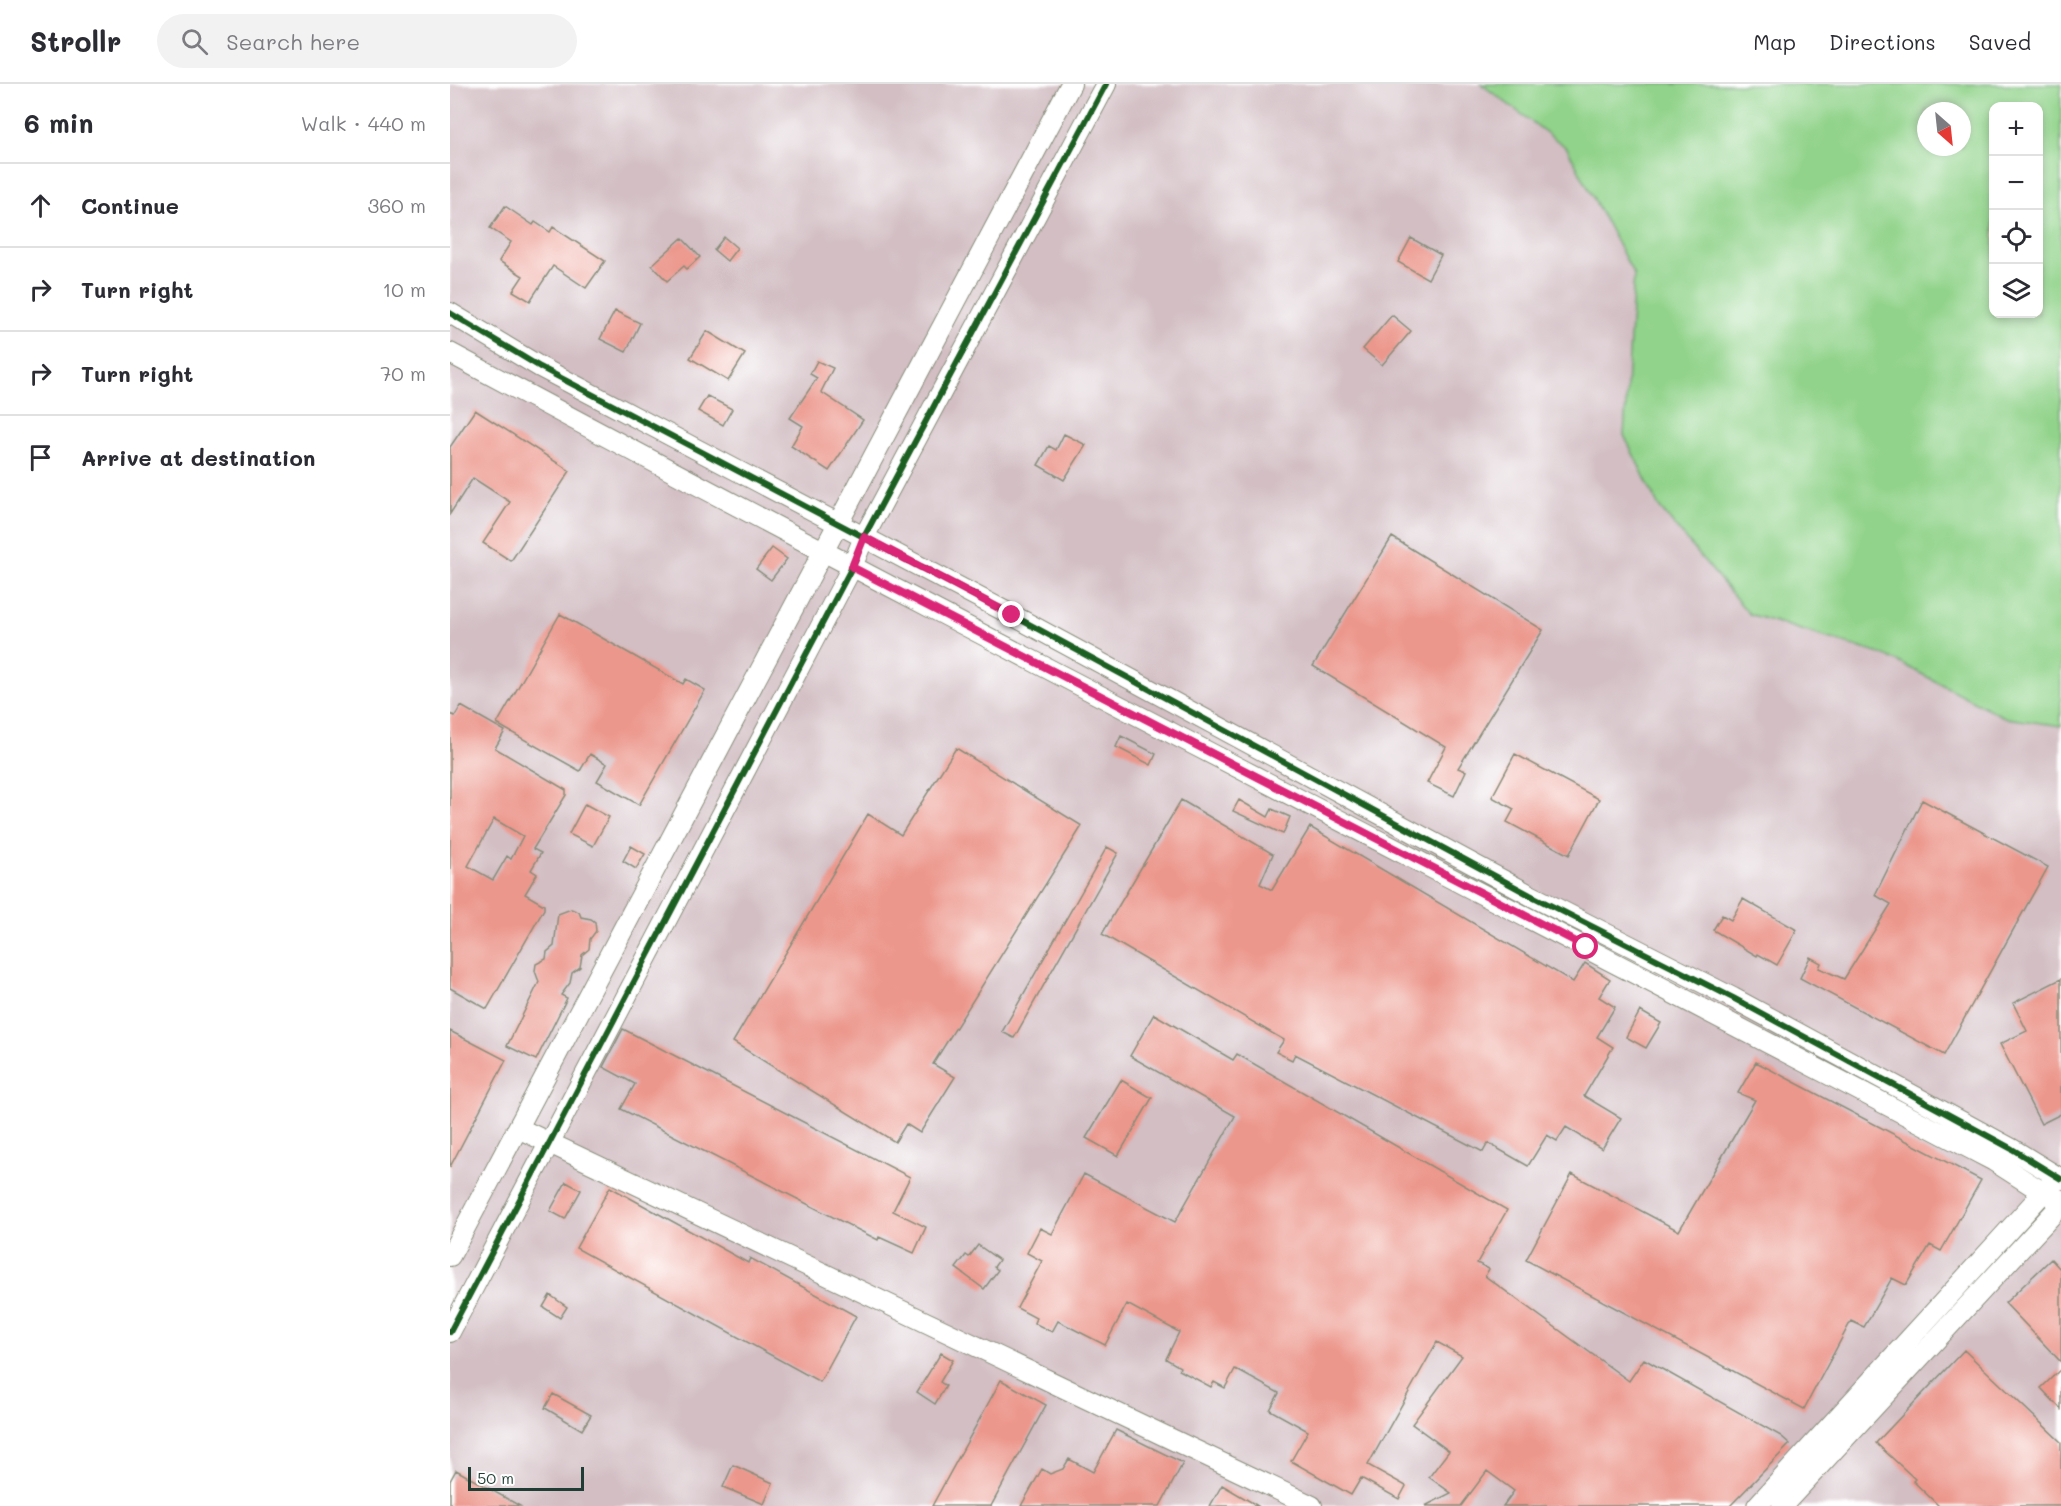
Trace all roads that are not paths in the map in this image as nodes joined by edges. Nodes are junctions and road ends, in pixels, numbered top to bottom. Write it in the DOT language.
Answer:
graph roads {
  1 [pos="1071,84"];
  2 [pos="1106,84"];
  3 [pos="450,312"];
  4 [pos="450,353"];
  5 [pos="839,524"];
  6 [pos="864,537"];
  7 [pos="824,552"];
  8 [pos="852,567"];
  9 [pos="518,1128"];
  10 [pos="549,1144"];
  11 [pos="2060,1176"];
  12 [pos="2055,1199"];
  13 [pos="450,1256"];
  14 [pos="450,1332"];
  15 [pos="1312,1506"];
  16 [pos="1757,1506"];
  17 [pos="1782,1506"];
  1 -- 5 [label="street"];
  2 -- 6 [label="street"];
  3 -- 5 [label="street"];
  4 -- 7 [label="street"];
  5 -- 6 [label="street"];
  5 -- 7 [label="street"];
  6 -- 8 [label="street"];
  6 -- 11 [label="street"];
  7 -- 8 [label="street"];
  7 -- 9 [label="street"];
  8 -- 10 [label="street"];
  8 -- 12 [label="street"];
  9 -- 10 [label="street"];
  9 -- 13 [label="street"];
  10 -- 14 [label="street"];
  10 -- 15 [label="street"];
  11 -- 12 [label="street"];
  12 -- 16 [label="street"];
  12 -- 17 [label="street"];
}
